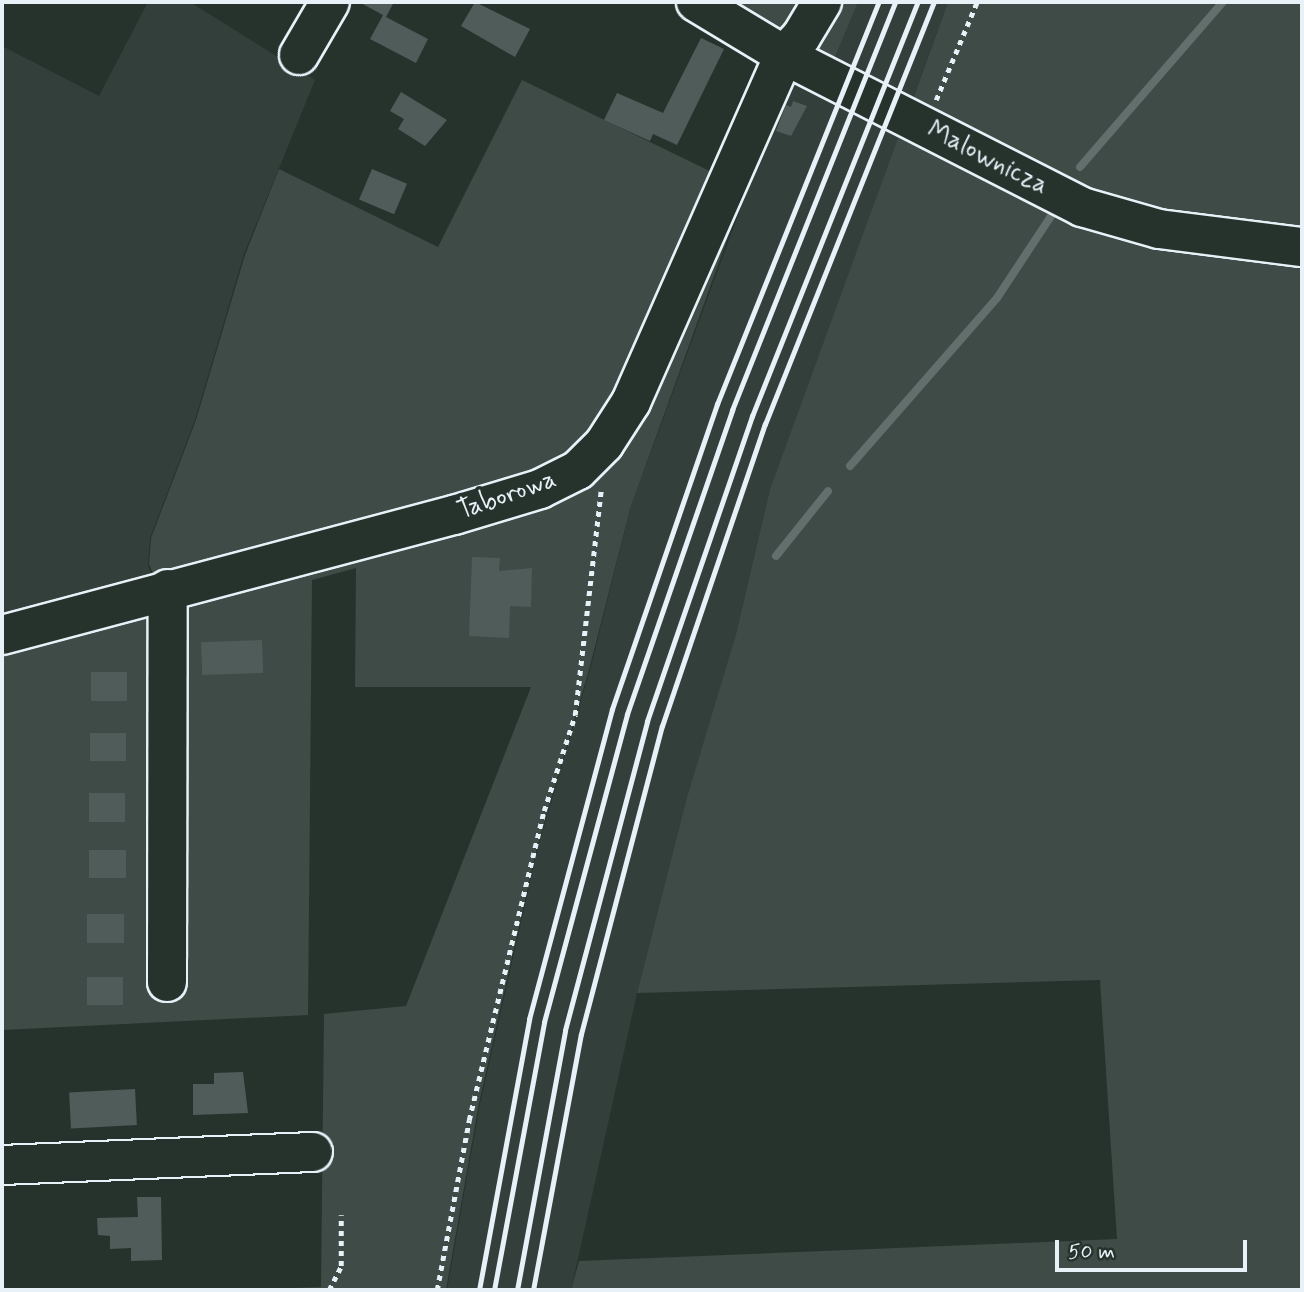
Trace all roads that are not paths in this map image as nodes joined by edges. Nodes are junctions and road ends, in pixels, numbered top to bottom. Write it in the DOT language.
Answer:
graph roads {
  1 [pos="330,2"];
  2 [pos="696,2"];
  3 [pos="822,2"];
  4 [pos="299,55"];
  5 [pos="784,55"];
  6 [pos="1302,247"];
  7 [pos="168,589"];
  8 [pos="2,635"];
  9 [pos="167,982"];
  10 [pos="313,1152"];
  11 [pos="2,1165"];
  1 -- 4 [label="street"];
  2 -- 5 [label="street, Malownicza"];
  3 -- 5 [label="street, Taborowa"];
  5 -- 6 [label="street, Malownicza"];
  5 -- 7 [label="street, Taborowa"];
  7 -- 8 [label="street, Taborowa"];
  7 -- 9 [label="street"];
  10 -- 11 [label="street"];
}
